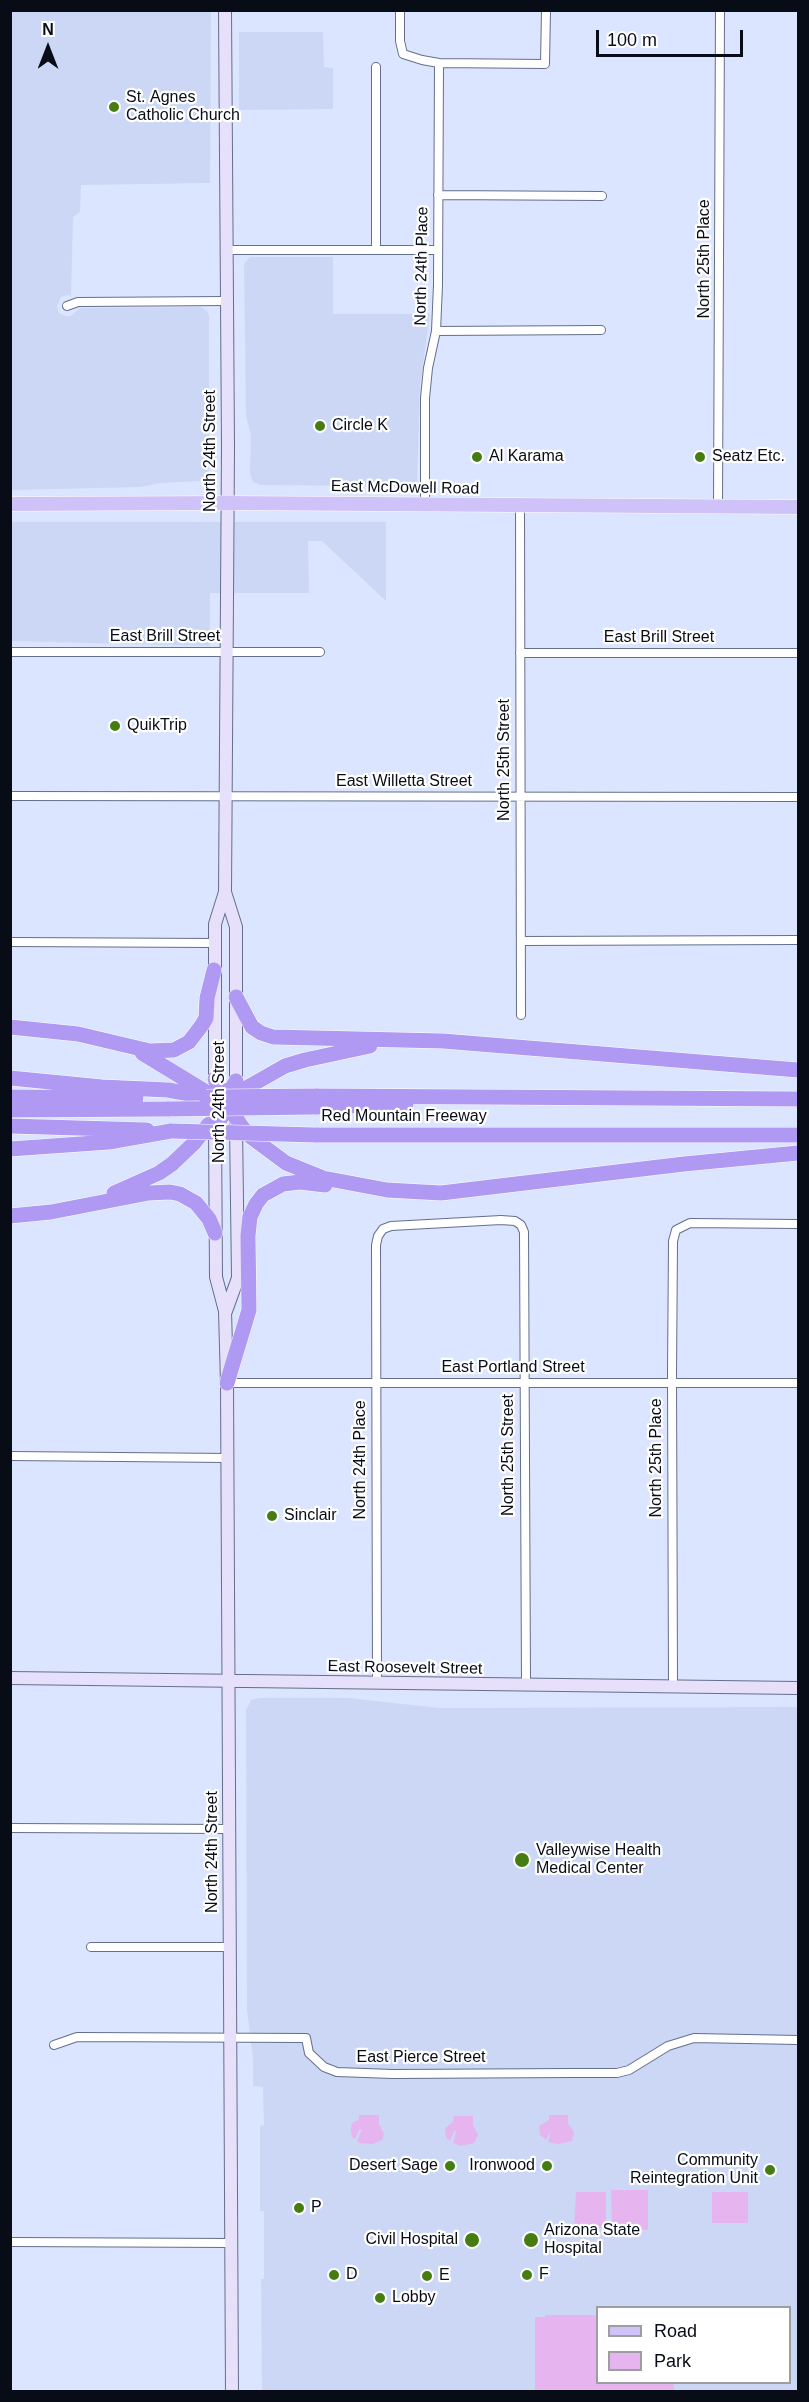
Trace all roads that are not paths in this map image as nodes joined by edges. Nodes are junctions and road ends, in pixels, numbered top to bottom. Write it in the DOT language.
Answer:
graph roads {
  1 [pos="225,10"];
  2 [pos="400,10"];
  3 [pos="546,10"];
  4 [pos="720,10"];
  5 [pos="439,63"];
  6 [pos="376,67"];
  7 [pos="438,195"];
  8 [pos="602,196"];
  9 [pos="226,250"];
  10 [pos="376,250"];
  11 [pos="438,250"];
  12 [pos="227,301"];
  13 [pos="67,306"];
  14 [pos="601,330"];
  15 [pos="436,331"];
  16 [pos="228,502"];
  17 [pos="10,504"];
  18 [pos="425,505"];
  19 [pos="520,506"];
  20 [pos="718,507"];
  21 [pos="798,507"];
  22 [pos="10,652"];
  23 [pos="226,652"];
  24 [pos="320,652"];
  25 [pos="520,653"];
  26 [pos="798,653"];
  27 [pos="10,796"];
  28 [pos="520,796"];
  29 [pos="226,797"];
  30 [pos="798,797"];
  31 [pos="225,892"];
  32 [pos="798,940"];
  33 [pos="521,941"];
  34 [pos="10,942"];
  35 [pos="214,943"];
  36 [pos="214,970"];
  37 [pos="236,997"];
  38 [pos="521,1015"];
  39 [pos="10,1027"];
  40 [pos="399,1040"];
  41 [pos="134,1049"];
  42 [pos="798,1070"];
  43 [pos="10,1078"];
  44 [pos="215,1079"];
  45 [pos="236,1081"];
  46 [pos="10,1097"];
  47 [pos="169,1099"];
  48 [pos="798,1099"];
  49 [pos="316,1101"];
  50 [pos="224,1109"];
  51 [pos="10,1110"];
  52 [pos="10,1126"];
  53 [pos="171,1131"];
  54 [pos="798,1136"];
  55 [pos="10,1149"];
  56 [pos="798,1153"];
  57 [pos="387,1190"];
  58 [pos="77,1206"];
  59 [pos="10,1216"];
  60 [pos="798,1224"];
  61 [pos="521,1225"];
  62 [pos="215,1233"];
  63 [pos="225,1311"];
  64 [pos="227,1383"];
  65 [pos="376,1383"];
  66 [pos="524,1383"];
  67 [pos="798,1383"];
  68 [pos="672,1384"];
  69 [pos="10,1456"];
  70 [pos="228,1458"];
  71 [pos="10,1678"];
  72 [pos="229,1682"];
  73 [pos="377,1684"];
  74 [pos="526,1685"];
  75 [pos="673,1686"];
  76 [pos="798,1688"];
  77 [pos="10,1828"];
  78 [pos="229,1829"];
  79 [pos="91,1947"];
  80 [pos="230,1947"];
  81 [pos="230,2039"];
  82 [pos="798,2040"];
  83 [pos="54,2045"];
  84 [pos="10,2242"];
  85 [pos="232,2243"];
  86 [pos="232,2391"];
  1 -- 9 [label="main road, North 24th Street"];
  2 -- 5 [label="street"];
  3 -- 5 [label="street"];
  4 -- 20 [label="street, North 25th Place"];
  5 -- 7 [label="street, North 24th Place"];
  6 -- 10 [label="street"];
  7 -- 8 [label="street"];
  7 -- 11 [label="street, North 24th Place"];
  9 -- 10 [label="street"];
  9 -- 12 [label="main road, North 24th Street"];
  10 -- 11 [label="street"];
  11 -- 15 [label="street, North 24th Place"];
  12 -- 13 [label="street"];
  12 -- 16 [label="main road, North 24th Street"];
  14 -- 15 [label="street"];
  15 -- 18 [label="street, North 24th Place"];
  16 -- 17 [label="main road, East McDowell Road"];
  16 -- 18 [label="main road, East McDowell Road"];
  16 -- 23 [label="main road, North 24th Street"];
  18 -- 19 [label="main road, East McDowell Road"];
  19 -- 20 [label="main road, East McDowell Road"];
  19 -- 25 [label="street, North 25th Street"];
  20 -- 21 [label="main road, East McDowell Road"];
  22 -- 23 [label="street, East Brill Street"];
  23 -- 24 [label="street, East Brill Street"];
  23 -- 29 [label="main road, North 24th Street"];
  25 -- 26 [label="street, East Brill Street"];
  25 -- 28 [label="street, North 25th Street"];
  27 -- 29 [label="street, East Willetta Street"];
  28 -- 29 [label="street, East Willetta Street"];
  28 -- 30 [label="street, East Willetta Street"];
  28 -- 33 [label="street, North 25th Street"];
  29 -- 31 [label="main road, North 24th Street"];
  31 -- 35 [label="main road, North 24th Street"];
  31 -- 37 [label="main road, North 24th Street"];
  32 -- 33 [label="street"];
  33 -- 38 [label="street, North 25th Street"];
  34 -- 35 [label="street"];
  35 -- 36 [label="main road, North 24th Street"];
  36 -- 41 [label="highway"];
  36 -- 44 [label="main road, North 24th Street"];
  37 -- 40 [label="highway"];
  37 -- 45 [label="main road, North 24th Street"];
  39 -- 41 [label="highway"];
  40 -- 42 [label="highway"];
  40 -- 50 [label="highway"];
  41 -- 50 [label="highway"];
  43 -- 47 [label="highway"];
  44 -- 50 [label="highway"];
  45 -- 50 [label="highway"];
  46 -- 47 [label="highway"];
  47 -- 49 [label="highway, bridge"];
  47 -- 50 [label="highway, Red Mountain Freeway"];
  47 -- 51 [label="highway"];
  48 -- 49 [label="highway, Red Mountain Freeway"];
  49 -- 50 [label="highway, Red Mountain Freeway, bridge"];
  50 -- 57 [label="highway"];
  50 -- 58 [label="highway"];
  50 -- 62 [label="main road, North 24th Street"];
  50 -- 63 [label="main road, North 24th Street"];
  52 -- 53 [label="highway, Red Mountain Freeway"];
  53 -- 54 [label="highway, Red Mountain Freeway, bridge"];
  53 -- 55 [label="highway"];
  56 -- 57 [label="highway"];
  57 -- 64 [label="highway"];
  58 -- 59 [label="highway"];
  58 -- 62 [label="highway"];
  60 -- 68 [label="street, North 25th Place"];
  61 -- 65 [label="street, North 24th Place"];
  61 -- 66 [label="street, North 25th Street"];
  62 -- 63 [label="main road, North 24th Street"];
  63 -- 64 [label="main road, North 24th Street"];
  64 -- 65 [label="street, East Portland Street"];
  64 -- 70 [label="main road, North 24th Street"];
  65 -- 66 [label="street, East Portland Street"];
  65 -- 73 [label="street, North 24th Place"];
  66 -- 68 [label="street, East Portland Street"];
  66 -- 74 [label="street, North 25th Street"];
  67 -- 68 [label="street, East Portland Street"];
  68 -- 75 [label="street, North 25th Place"];
  69 -- 70 [label="street"];
  70 -- 72 [label="main road, North 24th Street"];
  71 -- 72 [label="main road, East Roosevelt Street"];
  72 -- 73 [label="main road, East Roosevelt Street"];
  72 -- 78 [label="main road, North 24th Street"];
  73 -- 74 [label="main road, East Roosevelt Street"];
  74 -- 75 [label="main road, East Roosevelt Street"];
  75 -- 76 [label="main road, East Roosevelt Street"];
  77 -- 78 [label="street"];
  78 -- 80 [label="main road, North 24th Street"];
  79 -- 80 [label="street"];
  80 -- 81 [label="main road, North 24th Street"];
  81 -- 82 [label="street, East Pierce Street"];
  81 -- 83 [label="street, East Pierce Street"];
  81 -- 85 [label="main road, North 24th Street"];
  84 -- 85 [label="street"];
  85 -- 86 [label="main road, North 24th Street"];
}
